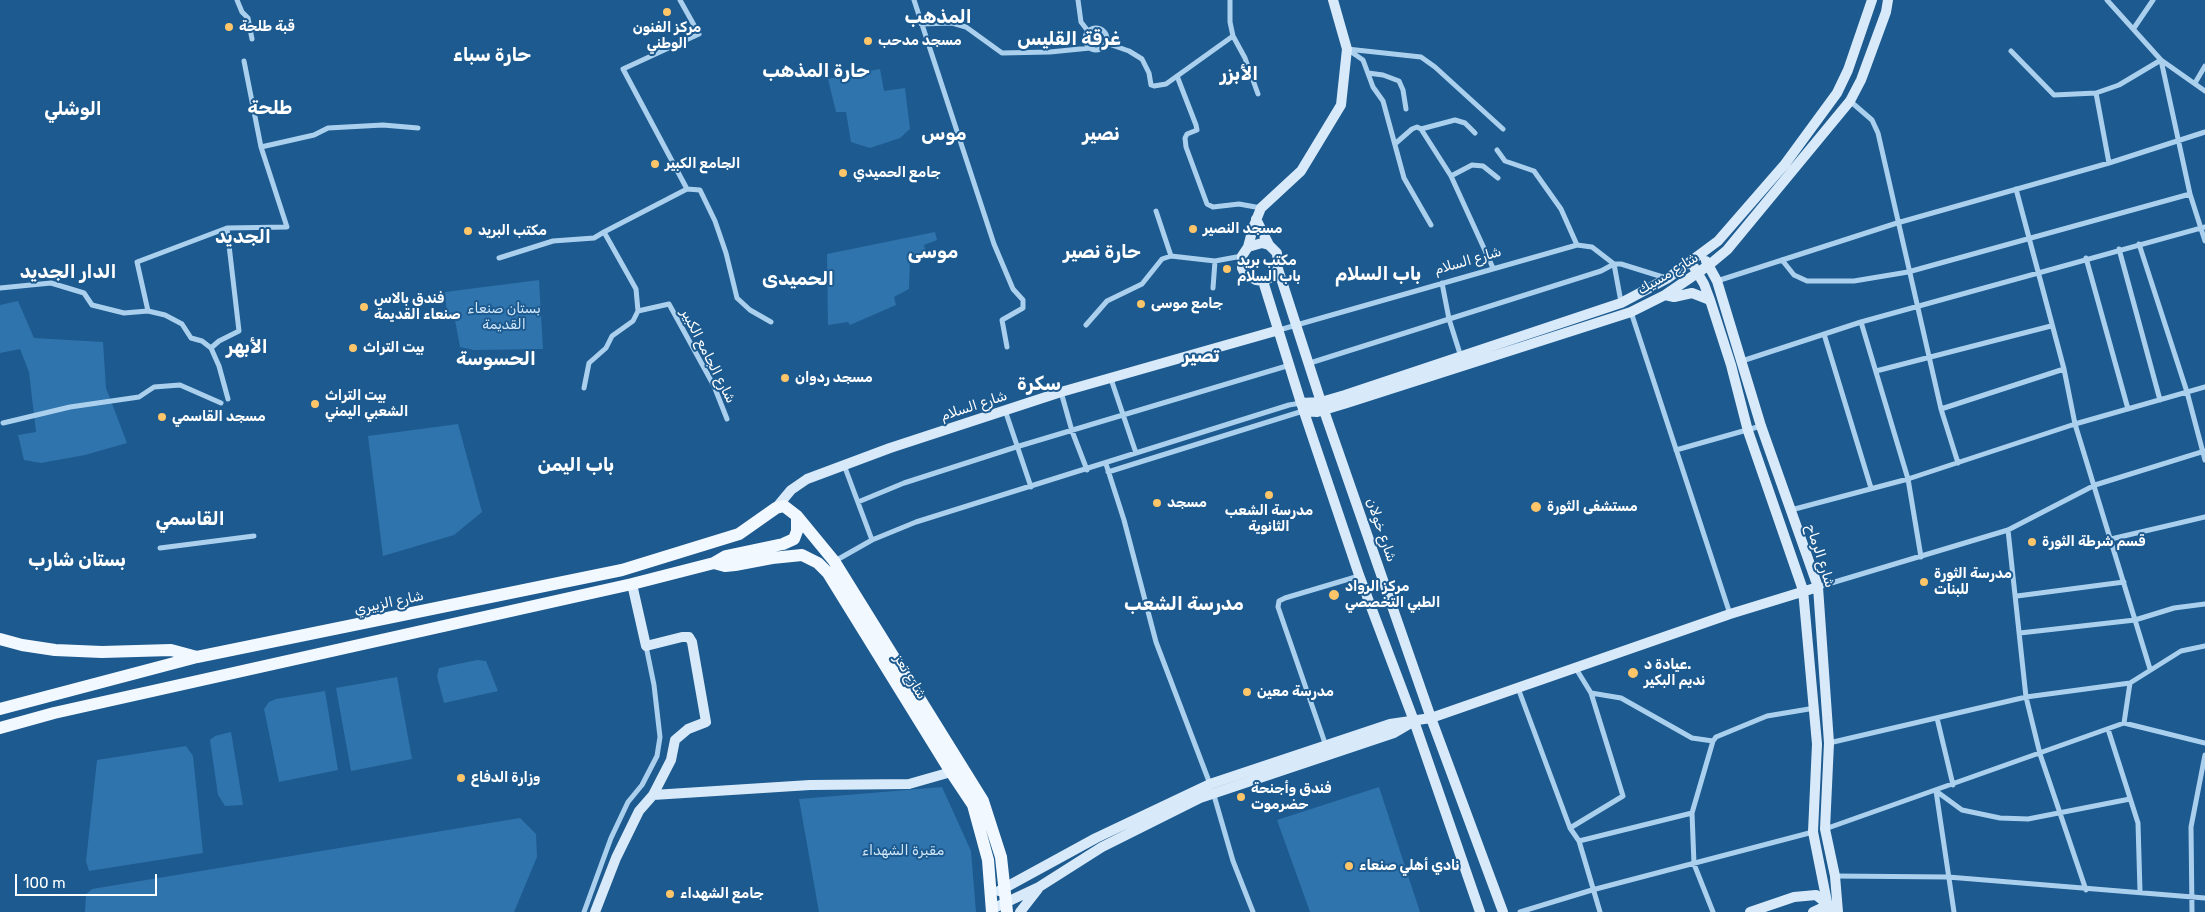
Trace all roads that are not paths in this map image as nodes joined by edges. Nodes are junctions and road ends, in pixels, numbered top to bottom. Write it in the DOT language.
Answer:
graph roads {
  1 [pos="237,0"];
  2 [pos="680,0"];
  3 [pos="914,0"];
  4 [pos="1078,0"];
  5 [pos="1230,0"];
  6 [pos="1333,0"];
  7 [pos="1872,0"];
  8 [pos="1888,0"];
  9 [pos="2107,0"];
  10 [pos="2153,0"];
  11 [pos="921,24"];
  12 [pos="2134,28"];
  13 [pos="1088,31"];
  14 [pos="1233,36"];
  15 [pos="252,40"];
  16 [pos="1106,43"];
  17 [pos="1090,48"];
  18 [pos="1346,49"];
  19 [pos="2011,51"];
  20 [pos="2161,60"];
  21 [pos="244,61"];
  22 [pos="2205,66"];
  23 [pos="1368,73"];
  24 [pos="1177,76"];
  25 [pos="2195,83"];
  26 [pos="2205,91"];
  27 [pos="2096,93"];
  28 [pos="1258,94"];
  29 [pos="1850,101"];
  30 [pos="1406,110"];
  31 [pos="418,128"];
  32 [pos="1421,129"];
  33 [pos="1503,129"];
  34 [pos="2205,132"];
  35 [pos="1475,134"];
  36 [pos="2178,142"];
  37 [pos="1396,143"];
  38 [pos="262,147"];
  39 [pos="1497,150"];
  40 [pos="2109,163"];
  41 [pos="1451,176"];
  42 [pos="1498,178"];
  43 [pos="687,188"];
  44 [pos="2016,189"];
  45 [pos="2190,194"];
  46 [pos="1261,208"];
  47 [pos="1156,211"];
  48 [pos="1256,218"];
  49 [pos="1897,223"];
  50 [pos="1431,226"];
  51 [pos="2203,227"];
  52 [pos="227,228"];
  53 [pos="604,232"];
  54 [pos="2028,237"];
  55 [pos="2205,241"];
  56 [pos="2139,244"];
  57 [pos="1269,245"];
  58 [pos="1577,245"];
  59 [pos="2119,249"];
  60 [pos="1245,251"];
  61 [pos="1700,255"];
  62 [pos="1171,256"];
  63 [pos="499,258"];
  64 [pos="2086,258"];
  65 [pos="1782,260"];
  66 [pos="1215,261"];
  67 [pos="1690,262"];
  68 [pos="1614,264"];
  69 [pos="1709,265"];
  70 [pos="1492,268"];
  71 [pos="1278,269"];
  72 [pos="1698,272"];
  73 [pos="1908,272"];
  74 [pos="2038,272"];
  75 [pos="1668,278"];
  76 [pos="1263,280"];
  77 [pos="1716,281"];
  78 [pos="1442,283"];
  79 [pos="0,288"];
  80 [pos="1213,288"];
  81 [pos="1286,293"];
  82 [pos="1665,294"];
  83 [pos="1269,298"];
  84 [pos="1710,300"];
  85 [pos="1622,303"];
  86 [pos="1916,307"];
  87 [pos="148,311"];
  88 [pos="638,311"];
  89 [pos="1631,312"];
  90 [pos="1449,320"];
  91 [pos="771,322"];
  92 [pos="1861,322"];
  93 [pos="1297,324"];
  94 [pos="1086,325"];
  95 [pos="2052,326"];
  96 [pos="1278,330"];
  97 [pos="1824,334"];
  98 [pos="1007,347"];
  99 [pos="210,348"];
  100 [pos="1462,357"];
  101 [pos="1928,358"];
  102 [pos="1741,361"];
  103 [pos="1310,363"];
  104 [pos="1290,365"];
  105 [pos="2064,369"];
  106 [pos="1876,371"];
  107 [pos="1111,379"];
  108 [pos="2205,387"];
  109 [pos="584,388"];
  110 [pos="1062,392"];
  111 [pos="2187,392"];
  112 [pos="228,399"];
  113 [pos="2160,400"];
  114 [pos="221,403"];
  115 [pos="1323,406"];
  116 [pos="1303,407"];
  117 [pos="1941,409"];
  118 [pos="2128,409"];
  119 [pos="1005,410"];
  120 [pos="1123,416"];
  121 [pos="726,418"];
  122 [pos="3,423"];
  123 [pos="2075,424"];
  124 [pos="1761,426"];
  125 [pos="1072,430"];
  126 [pos="1748,430"];
  127 [pos="1016,447"];
  128 [pos="1676,450"];
  129 [pos="2204,451"];
  130 [pos="1136,453"];
  131 [pos="2205,460"];
  132 [pos="1958,463"];
  133 [pos="1106,464"];
  134 [pos="844,465"];
  135 [pos="1344,467"];
  136 [pos="1087,470"];
  137 [pos="1108,472"];
  138 [pos="1327,474"];
  139 [pos="1908,479"];
  140 [pos="2095,485"];
  141 [pos="1030,487"];
  142 [pos="1871,488"];
  143 [pos="858,502"];
  144 [pos="776,508"];
  145 [pos="1790,510"];
  146 [pos="797,516"];
  147 [pos="2205,517"];
  148 [pos="2008,530"];
  149 [pos="254,536"];
  150 [pos="2111,539"];
  151 [pos="872,540"];
  152 [pos="160,548"];
  153 [pos="1921,557"];
  154 [pos="834,561"];
  155 [pos="714,563"];
  156 [pos="1359,575"];
  157 [pos="2124,582"];
  158 [pos="632,584"];
  159 [pos="1818,588"];
  160 [pos="1804,590"];
  161 [pos="2017,596"];
  162 [pos="2205,604"];
  163 [pos="1730,614"];
  164 [pos="2135,620"];
  165 [pos="2020,633"];
  166 [pos="0,639"];
  167 [pos="291,639"];
  168 [pos="646,646"];
  169 [pos="2205,646"];
  170 [pos="197,657"];
  171 [pos="285,660"];
  172 [pos="1575,666"];
  173 [pos="2150,669"];
  174 [pos="2130,683"];
  175 [pos="1518,688"];
  176 [pos="1591,693"];
  177 [pos="2026,697"];
  178 [pos="1815,708"];
  179 [pos="0,709"];
  180 [pos="1432,718"];
  181 [pos="1937,718"];
  182 [pos="1414,721"];
  183 [pos="2124,724"];
  184 [pos="0,728"];
  185 [pos="2108,729"];
  186 [pos="1713,742"];
  187 [pos="2205,742"];
  188 [pos="1829,743"];
  189 [pos="1326,746"];
  190 [pos="2040,754"];
  191 [pos="2205,755"];
  192 [pos="951,772"];
  193 [pos="1953,785"];
  194 [pos="1212,788"];
  195 [pos="1936,791"];
  196 [pos="653,795"];
  197 [pos="2130,799"];
  198 [pos="1692,813"];
  199 [pos="2060,813"];
  200 [pos="1570,828"];
  201 [pos="1825,829"];
  202 [pos="1813,832"];
  203 [pos="1579,841"];
  204 [pos="1099,843"];
  205 [pos="1694,864"];
  206 [pos="1835,876"];
  207 [pos="1948,876"];
  208 [pos="1040,887"];
  209 [pos="1005,889"];
  210 [pos="1592,890"];
  211 [pos="2086,890"];
  212 [pos="2140,891"];
  213 [pos="991,895"];
  214 [pos="2193,898"];
  215 [pos="2205,898"];
  216 [pos="1007,907"];
  217 [pos="1833,909"];
  218 [pos="992,910"];
  219 [pos="598,911"];
  220 [pos="584,912"];
  221 [pos="1020,912"];
  222 [pos="1253,912"];
  223 [pos="1480,912"];
  224 [pos="1503,912"];
  225 [pos="1520,912"];
  226 [pos="1600,912"];
  227 [pos="1713,912"];
  228 [pos="1750,912"];
  229 [pos="1813,912"];
  230 [pos="1954,912"];
  231 [pos="2192,912"];
  1 -- 15 [label="street"];
  2 -- 43 [label="street"];
  3 -- 11 [label="street"];
  4 -- 13 [label="street"];
  5 -- 14 [label="street"];
  6 -- 18 [label="street"];
  7 -- 61 [label="street, شارع مسيك"];
  8 -- 29 [label="street, شارع مسيك"];
  9 -- 12 [label="street"];
  10 -- 12 [label="street"];
  11 -- 17 [label="street"];
  11 -- 98 [label="street"];
  12 -- 20 [label="street"];
  13 -- 16 [label="street"];
  13 -- 17 [label="street"];
  14 -- 24 [label="street"];
  14 -- 28 [label="street"];
  16 -- 17 [label="street"];
  16 -- 24 [label="street"];
  18 -- 23 [label="street"];
  18 -- 33 [label="street"];
  18 -- 46 [label="street"];
  19 -- 27 [label="street"];
  20 -- 25 [label="street"];
  20 -- 27 [label="street"];
  20 -- 36 [label="street"];
  21 -- 38 [label="street"];
  22 -- 25 [label="street"];
  23 -- 30 [label="street"];
  23 -- 37 [label="street"];
  24 -- 46 [label="street"];
  25 -- 26 [label="street"];
  27 -- 40 [label="street"];
  29 -- 49 [label="street"];
  29 -- 69 [label="street, شارع مسيك"];
  31 -- 38 [label="street"];
  32 -- 35 [label="street"];
  32 -- 37 [label="street"];
  32 -- 41 [label="street"];
  34 -- 36 [label="street"];
  36 -- 40 [label="street"];
  36 -- 45 [label="street"];
  37 -- 50 [label="street"];
  38 -- 52 [label="street"];
  39 -- 58 [label="street"];
  40 -- 44 [label="street"];
  41 -- 42 [label="street"];
  41 -- 70 [label="street"];
  43 -- 53 [label="street"];
  43 -- 91 [label="street"];
  44 -- 49 [label="street"];
  44 -- 54 [label="street"];
  45 -- 51 [label="street"];
  45 -- 54 [label="street"];
  46 -- 48 [label="street"];
  47 -- 62 [label="street"];
  48 -- 57 [label="street"];
  48 -- 60 [label="street"];
  49 -- 65 [label="street"];
  49 -- 73 [label="street"];
  51 -- 55 [label="street"];
  51 -- 56 [label="street"];
  52 -- 87 [label="street"];
  52 -- 99 [label="street"];
  53 -- 63 [label="street"];
  53 -- 88 [label="street"];
  54 -- 73 [label="street"];
  54 -- 74 [label="street"];
  56 -- 59 [label="street"];
  56 -- 111 [label="street"];
  57 -- 60 [label="street"];
  57 -- 71 [label="street"];
  58 -- 68 [label="street"];
  58 -- 70 [label="street, شارع السلام"];
  59 -- 64 [label="street"];
  59 -- 113 [label="street"];
  60 -- 66 [label="street"];
  60 -- 76 [label="street"];
  61 -- 67 [label="street, شارع مسيك"];
  61 -- 69 [label="street, شارع الرماح"];
  62 -- 66 [label="street"];
  62 -- 94 [label="street"];
  64 -- 74 [label="street"];
  64 -- 118 [label="street"];
  65 -- 73 [label="street"];
  65 -- 77 [label="street"];
  66 -- 80 [label="street"];
  67 -- 72 [label="street, شارع الرماح"];
  67 -- 75 [label="street, شارع مسيك"];
  68 -- 75 [label="street"];
  68 -- 85 [label="street"];
  68 -- 90 [label="street"];
  69 -- 72 [label="street, شارع مسيك"];
  69 -- 77 [label="street, شارع الرماح"];
  70 -- 78 [label="street, شارع السلام"];
  71 -- 76 [label="street"];
  71 -- 81 [label="street, شارع خولان"];
  72 -- 82 [label="street, شارع مسيك"];
  72 -- 84 [label="street, شارع الرماح"];
  73 -- 86 [label="street"];
  74 -- 86 [label="street"];
  74 -- 95 [label="street"];
  75 -- 85 [label="street, شارع مسيك"];
  76 -- 83 [label="street"];
  77 -- 102 [label="street, شارع الرماح"];
  78 -- 90 [label="street"];
  78 -- 93 [label="street, شارع السلام"];
  79 -- 87 [label="street"];
  81 -- 83 [label="street"];
  81 -- 93 [label="street, شارع خولان"];
  82 -- 84 [label="street"];
  82 -- 89 [label="street, شارع مسيك"];
  83 -- 96 [label="street"];
  84 -- 126 [label="street, شارع الرماح"];
  85 -- 100 [label="street, شارع مسيك"];
  86 -- 92 [label="street"];
  86 -- 101 [label="street"];
  87 -- 99 [label="street"];
  88 -- 109 [label="street"];
  88 -- 121 [label="street, شارع الجامع الكبير"];
  89 -- 115 [label="street, شارع مسيك"];
  89 -- 128 [label="street"];
  90 -- 100 [label="street"];
  90 -- 103 [label="street"];
  92 -- 97 [label="street"];
  92 -- 106 [label="street"];
  93 -- 96 [label="street, شارع السلام"];
  93 -- 103 [label="street, شارع خولان"];
  95 -- 101 [label="street"];
  95 -- 105 [label="street"];
  96 -- 104 [label="street"];
  96 -- 107 [label="street, شارع السلام"];
  97 -- 102 [label="street"];
  97 -- 142 [label="street"];
  99 -- 112 [label="street"];
  100 -- 115 [label="street, شارع مسيك"];
  101 -- 106 [label="street"];
  101 -- 117 [label="street"];
  102 -- 124 [label="street, شارع الرماح"];
  103 -- 115 [label="street, شارع خولان"];
  104 -- 116 [label="street"];
  104 -- 120 [label="street"];
  105 -- 117 [label="street"];
  105 -- 123 [label="street"];
  106 -- 139 [label="street"];
  107 -- 110 [label="street, شارع السلام"];
  107 -- 120 [label="street"];
  108 -- 111 [label="street"];
  110 -- 119 [label="street, شارع السلام"];
  110 -- 125 [label="street"];
  111 -- 113 [label="street"];
  111 -- 129 [label="street"];
  113 -- 118 [label="street"];
  114 -- 122 [label="street"];
  115 -- 116 [label="street, شارع مسيك"];
  115 -- 135 [label="street, شارع خولان"];
  116 -- 130 [label="street"];
  116 -- 137 [label="street"];
  116 -- 138 [label="street"];
  117 -- 132 [label="street"];
  118 -- 123 [label="street"];
  119 -- 127 [label="street"];
  119 -- 134 [label="street, شارع السلام"];
  120 -- 125 [label="street"];
  120 -- 130 [label="street"];
  123 -- 132 [label="street"];
  123 -- 140 [label="street"];
  124 -- 126 [label="street"];
  124 -- 145 [label="street, شارع الرماح"];
  125 -- 127 [label="street"];
  125 -- 136 [label="street"];
  126 -- 128 [label="street"];
  126 -- 160 [label="street, شارع الرماح"];
  127 -- 141 [label="street"];
  127 -- 143 [label="street"];
  128 -- 163 [label="street"];
  129 -- 131 [label="street"];
  129 -- 140 [label="street"];
  130 -- 133 [label="street"];
  132 -- 139 [label="street"];
  133 -- 136 [label="street"];
  133 -- 137 [label="street"];
  134 -- 143 [label="street"];
  134 -- 144 [label="street, شارع السلام"];
  135 -- 138 [label="street"];
  135 -- 180 [label="street, شارع خولان"];
  136 -- 141 [label="street"];
  137 -- 194 [label="street"];
  138 -- 156 [label="street"];
  139 -- 142 [label="street"];
  139 -- 153 [label="street"];
  140 -- 148 [label="street"];
  140 -- 150 [label="street"];
  141 -- 151 [label="street"];
  142 -- 145 [label="street"];
  143 -- 151 [label="street"];
  144 -- 146 [label="main road"];
  144 -- 167 [label="main road, شارع الزبيري"];
  145 -- 159 [label="street, شارع الرماح"];
  146 -- 154 [label="main road, شارع تعز"];
  146 -- 155 [label="main road"];
  147 -- 150 [label="street"];
  148 -- 153 [label="street"];
  148 -- 161 [label="street"];
  149 -- 152 [label="street"];
  150 -- 157 [label="street"];
  151 -- 154 [label="street"];
  153 -- 159 [label="street"];
  154 -- 209 [label="main road, شارع تعز"];
  155 -- 158 [label="main road"];
  155 -- 192 [label="main road, شارع تعز"];
  156 -- 182 [label="street"];
  156 -- 189 [label="street"];
  157 -- 161 [label="street"];
  157 -- 164 [label="street"];
  158 -- 168 [label="street"];
  158 -- 171 [label="main road"];
  159 -- 160 [label="street"];
  159 -- 188 [label="street, شارع الرماح"];
  160 -- 163 [label="street"];
  160 -- 178 [label="street, شارع الرماح"];
  161 -- 165 [label="street"];
  162 -- 164 [label="street"];
  163 -- 172 [label="street"];
  164 -- 165 [label="street"];
  164 -- 173 [label="street"];
  165 -- 177 [label="street"];
  166 -- 170 [label="main road"];
  167 -- 170 [label="main road, شارع الزبيري"];
  167 -- 171 [label="main road"];
  168 -- 196 [label="street"];
  168 -- 220 [label="street"];
  169 -- 173 [label="street"];
  170 -- 179 [label="main road, شارع الزبيري"];
  171 -- 184 [label="main road"];
  172 -- 175 [label="street"];
  172 -- 176 [label="street"];
  173 -- 174 [label="street"];
  174 -- 177 [label="street"];
  174 -- 183 [label="street"];
  175 -- 180 [label="street"];
  175 -- 200 [label="street"];
  176 -- 186 [label="street"];
  176 -- 200 [label="street"];
  177 -- 181 [label="street"];
  177 -- 190 [label="street"];
  178 -- 186 [label="street"];
  178 -- 202 [label="street, شارع الرماح"];
  180 -- 182 [label="street"];
  180 -- 224 [label="street, شارع خولان"];
  181 -- 188 [label="street"];
  181 -- 193 [label="street"];
  182 -- 189 [label="street"];
  182 -- 194 [label="street"];
  182 -- 223 [label="street"];
  183 -- 185 [label="street"];
  183 -- 187 [label="street"];
  185 -- 190 [label="street"];
  185 -- 197 [label="street"];
  186 -- 198 [label="street"];
  188 -- 201 [label="street, شارع الرماح"];
  189 -- 194 [label="street"];
  190 -- 193 [label="street"];
  190 -- 199 [label="street"];
  191 -- 214 [label="street"];
  192 -- 196 [label="street"];
  192 -- 213 [label="main road, شارع تعز"];
  193 -- 195 [label="street"];
  194 -- 204 [label="street"];
  194 -- 222 [label="street"];
  195 -- 199 [label="street"];
  195 -- 201 [label="street"];
  195 -- 207 [label="street"];
  196 -- 219 [label="street"];
  197 -- 199 [label="street"];
  197 -- 212 [label="street"];
  198 -- 203 [label="street"];
  198 -- 205 [label="street"];
  199 -- 211 [label="street"];
  200 -- 203 [label="street"];
  201 -- 202 [label="street"];
  201 -- 206 [label="street, شارع الرماح"];
  202 -- 205 [label="street"];
  202 -- 217 [label="street, شارع الرماح"];
  203 -- 210 [label="street"];
  204 -- 208 [label="street"];
  204 -- 209 [label="street"];
  205 -- 210 [label="street"];
  205 -- 227 [label="street"];
  206 -- 207 [label="street"];
  206 -- 217 [label="street, شارع الرماح"];
  207 -- 211 [label="street"];
  207 -- 230 [label="street"];
  208 -- 216 [label="street"];
  208 -- 221 [label="street"];
  209 -- 213 [label="street"];
  209 -- 216 [label="main road, شارع تعز"];
  210 -- 225 [label="street"];
  210 -- 226 [label="street"];
  211 -- 212 [label="street"];
  212 -- 214 [label="street"];
  213 -- 218 [label="main road, شارع تعز"];
  214 -- 215 [label="street"];
  214 -- 231 [label="street"];
  216 -- 218 [label="street"];
  217 -- 228 [label="street"];
  217 -- 229 [label="street"];
}
